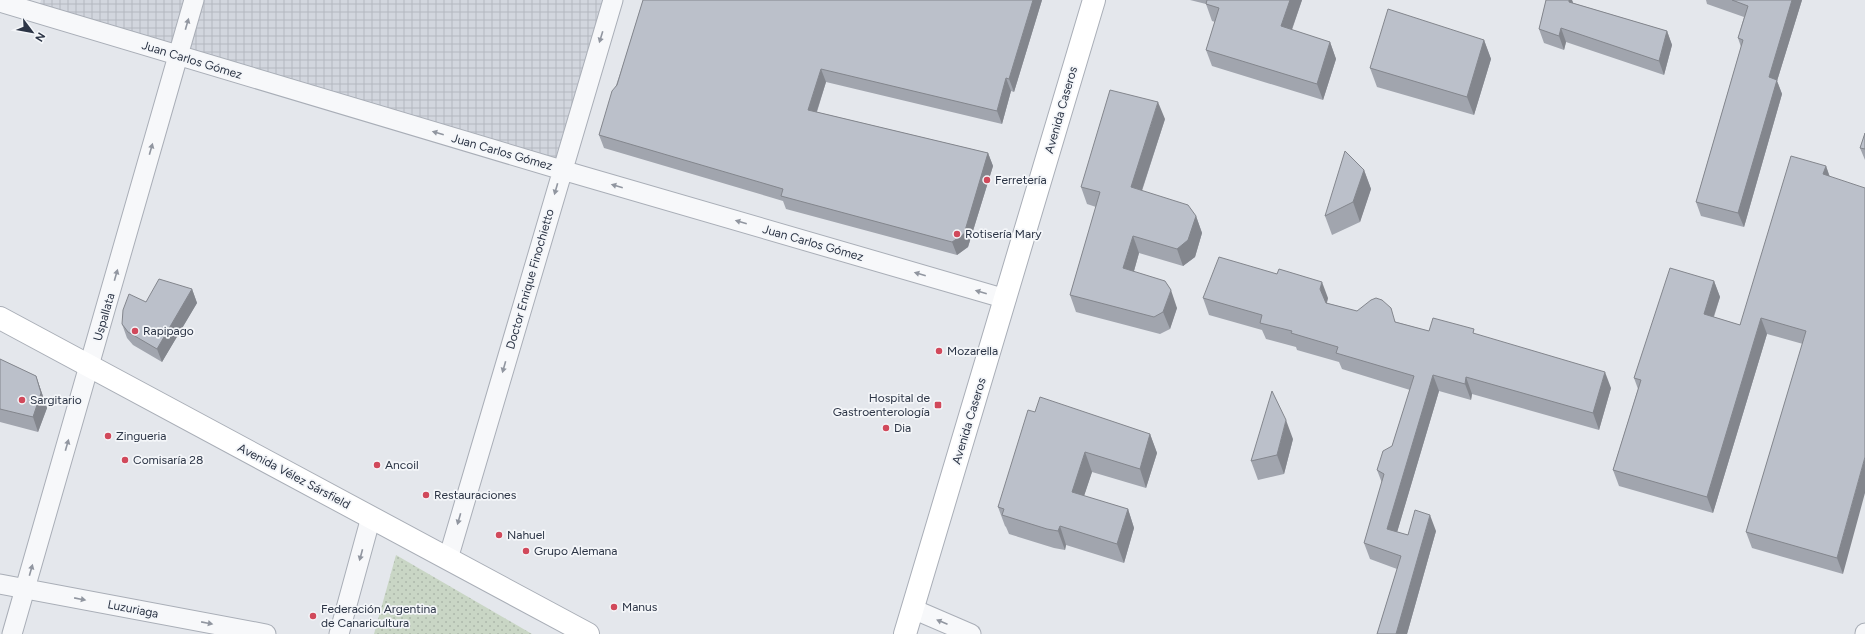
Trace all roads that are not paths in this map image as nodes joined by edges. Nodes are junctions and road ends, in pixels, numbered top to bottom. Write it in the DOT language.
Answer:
graph roads {
  1 [pos="194,0"];
  2 [pos="612,0"];
  3 [pos="1094,0"];
  4 [pos="0,2"];
  5 [pos="178,56"];
  6 [pos="562,170"];
  7 [pos="1006,299"];
  8 [pos="0,318"];
  9 [pos="90,366"];
  10 [pos="371,518"];
  11 [pos="448,559"];
  12 [pos="0,584"];
  13 [pos="25,589"];
  14 [pos="913,609"];
  15 [pos="12,634"];
  16 [pos="266,634"];
  17 [pos="339,634"];
  18 [pos="588,634"];
  19 [pos="905,634"];
  20 [pos="971,634"];
  5 -- 1 [label="street, Uspallata, one-way"];
  2 -- 6 [label="street, Doctor Enrique Finochietto, one-way"];
  3 -- 7 [label="main road, Avenida Caseros"];
  4 -- 5 [label="street, Juan Carlos Gómez"];
  6 -- 5 [label="street, Juan Carlos Gómez, one-way"];
  9 -- 5 [label="street, Uspallata, one-way"];
  7 -- 6 [label="street, Juan Carlos Gómez, one-way"];
  6 -- 11 [label="street, Doctor Enrique Finochietto, one-way"];
  7 -- 14 [label="main road, Avenida Caseros"];
  8 -- 9 [label="main road, Avenida Vélez Sársfield"];
  9 -- 10 [label="main road, Avenida Vélez Sársfield"];
  13 -- 9 [label="street, Uspallata, one-way"];
  10 -- 11 [label="main road, Avenida Vélez Sársfield"];
  10 -- 17 [label="street, one-way"];
  11 -- 18 [label="main road, Avenida Vélez Sársfield"];
  12 -- 13 [label="street, Luzuriaga"];
  13 -- 15 [label="street, Uspallata"];
  13 -- 16 [label="street, Luzuriaga, one-way"];
  14 -- 19 [label="main road, Avenida Caseros"];
  20 -- 14 [label="street, one-way"];
}
